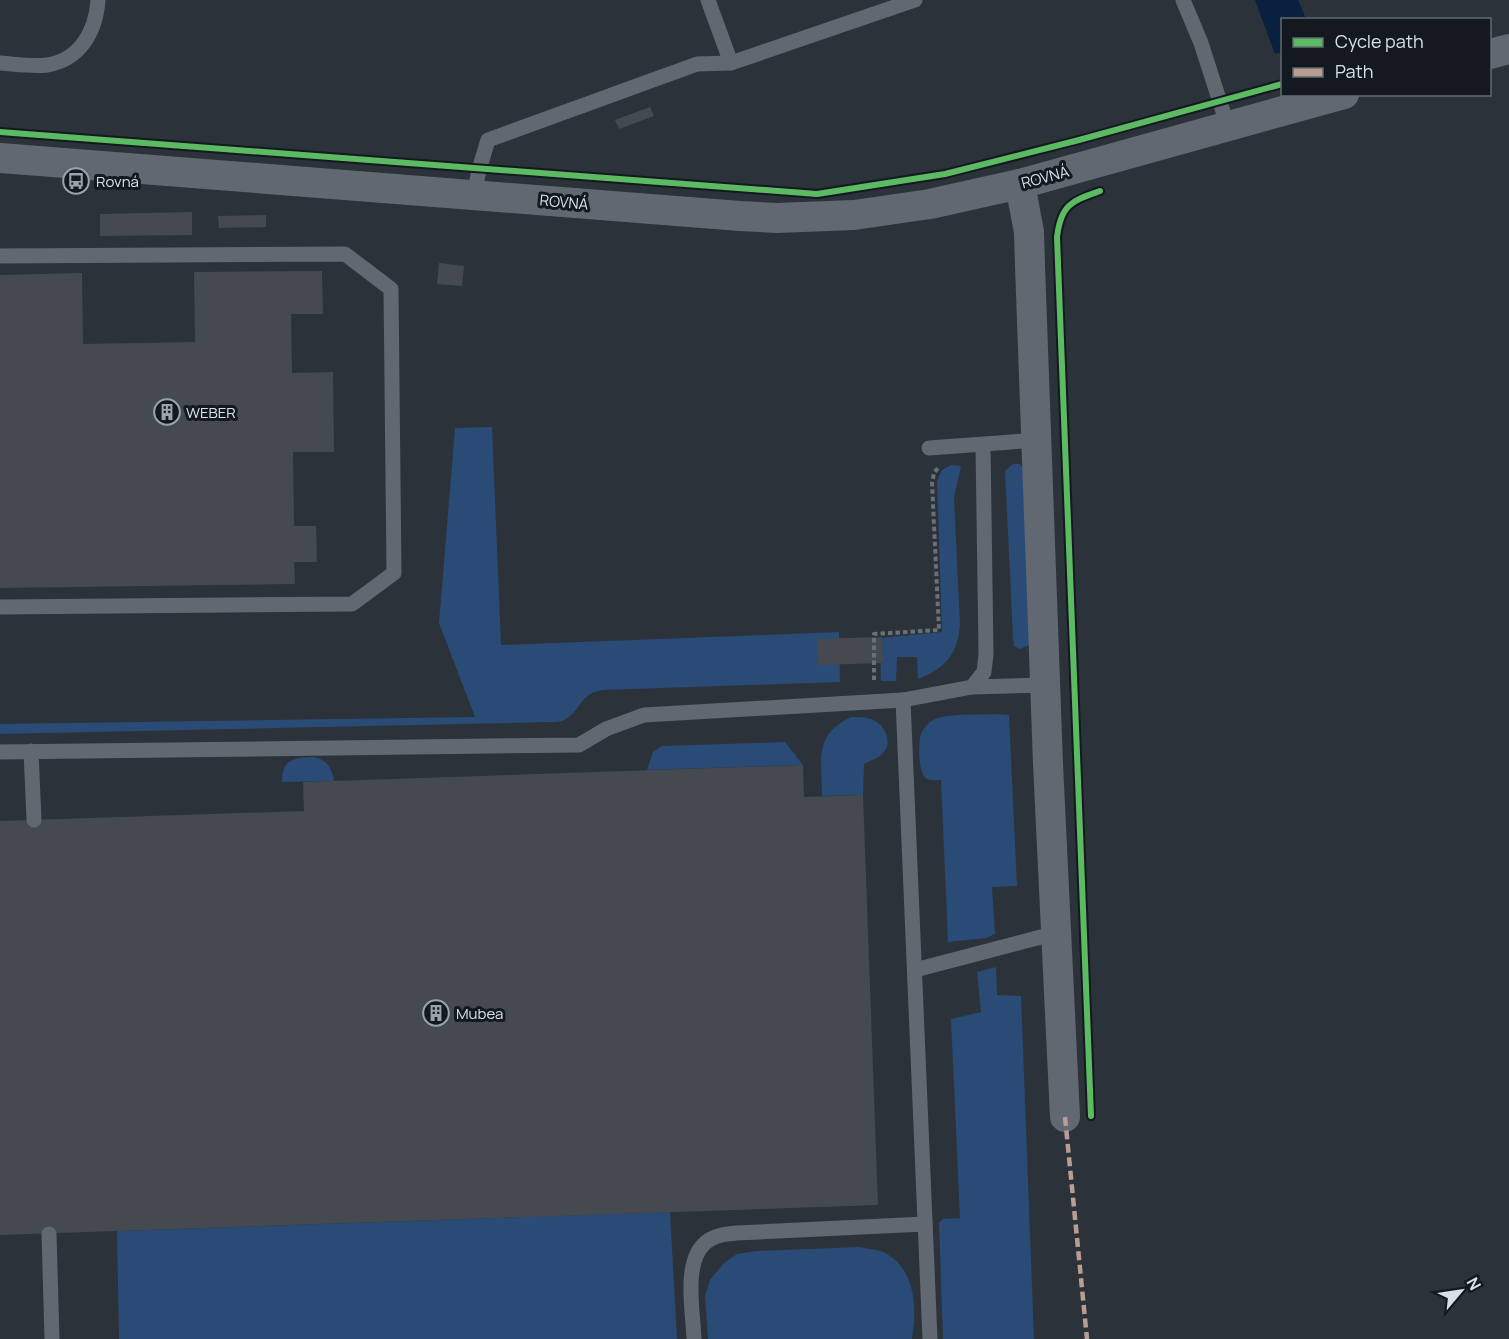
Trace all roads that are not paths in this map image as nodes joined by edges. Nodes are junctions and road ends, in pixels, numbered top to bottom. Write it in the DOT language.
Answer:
graph roads {
  1 [pos="98,0"];
  2 [pos="708,0"];
  3 [pos="915,0"];
  4 [pos="1183,0"];
  5 [pos="1509,49"];
  6 [pos="1491,54"];
  7 [pos="0,63"];
  8 [pos="731,63"];
  9 [pos="1337,96"];
  10 [pos="1228,127"];
  11 [pos="0,158"];
  12 [pos="1020,184"];
  13 [pos="474,195"];
  14 [pos="0,256"];
  15 [pos="1037,440"];
  16 [pos="983,444"];
  17 [pos="929,448"];
  18 [pos="0,607"];
  19 [pos="1046,685"];
  20 [pos="972,687"];
  21 [pos="903,700"];
  22 [pos="31,751"];
  23 [pos="0,752"];
  24 [pos="34,819"];
  25 [pos="1056,933"];
  26 [pos="915,970"];
  27 [pos="1065,1117"];
  28 [pos="925,1224"];
  29 [pos="50,1234"];
  30 [pos="52,1339"];
  31 [pos="694,1339"];
  32 [pos="930,1339"];
  1 -- 7 [label="lane"];
  2 -- 8 [label="lane"];
  3 -- 8 [label="lane"];
  4 -- 10 [label="lane"];
  5 -- 6 [label="street"];
  8 -- 13 [label="lane"];
  9 -- 10 [label="street, ROVNÁ"];
  10 -- 12 [label="street, ROVNÁ"];
  11 -- 13 [label="street, ROVNÁ"];
  12 -- 13 [label="street, ROVNÁ"];
  12 -- 15 [label="street"];
  14 -- 18 [label="lane"];
  15 -- 16 [label="lane"];
  15 -- 19 [label="street"];
  16 -- 17 [label="lane"];
  16 -- 20 [label="lane"];
  19 -- 20 [label="lane"];
  19 -- 25 [label="street"];
  20 -- 21 [label="lane"];
  21 -- 22 [label="lane"];
  21 -- 26 [label="lane"];
  22 -- 23 [label="lane"];
  22 -- 24 [label="lane"];
  25 -- 26 [label="lane"];
  25 -- 27 [label="street"];
  26 -- 28 [label="lane"];
  28 -- 31 [label="lane"];
  28 -- 32 [label="lane"];
  29 -- 30 [label="lane"];
}
